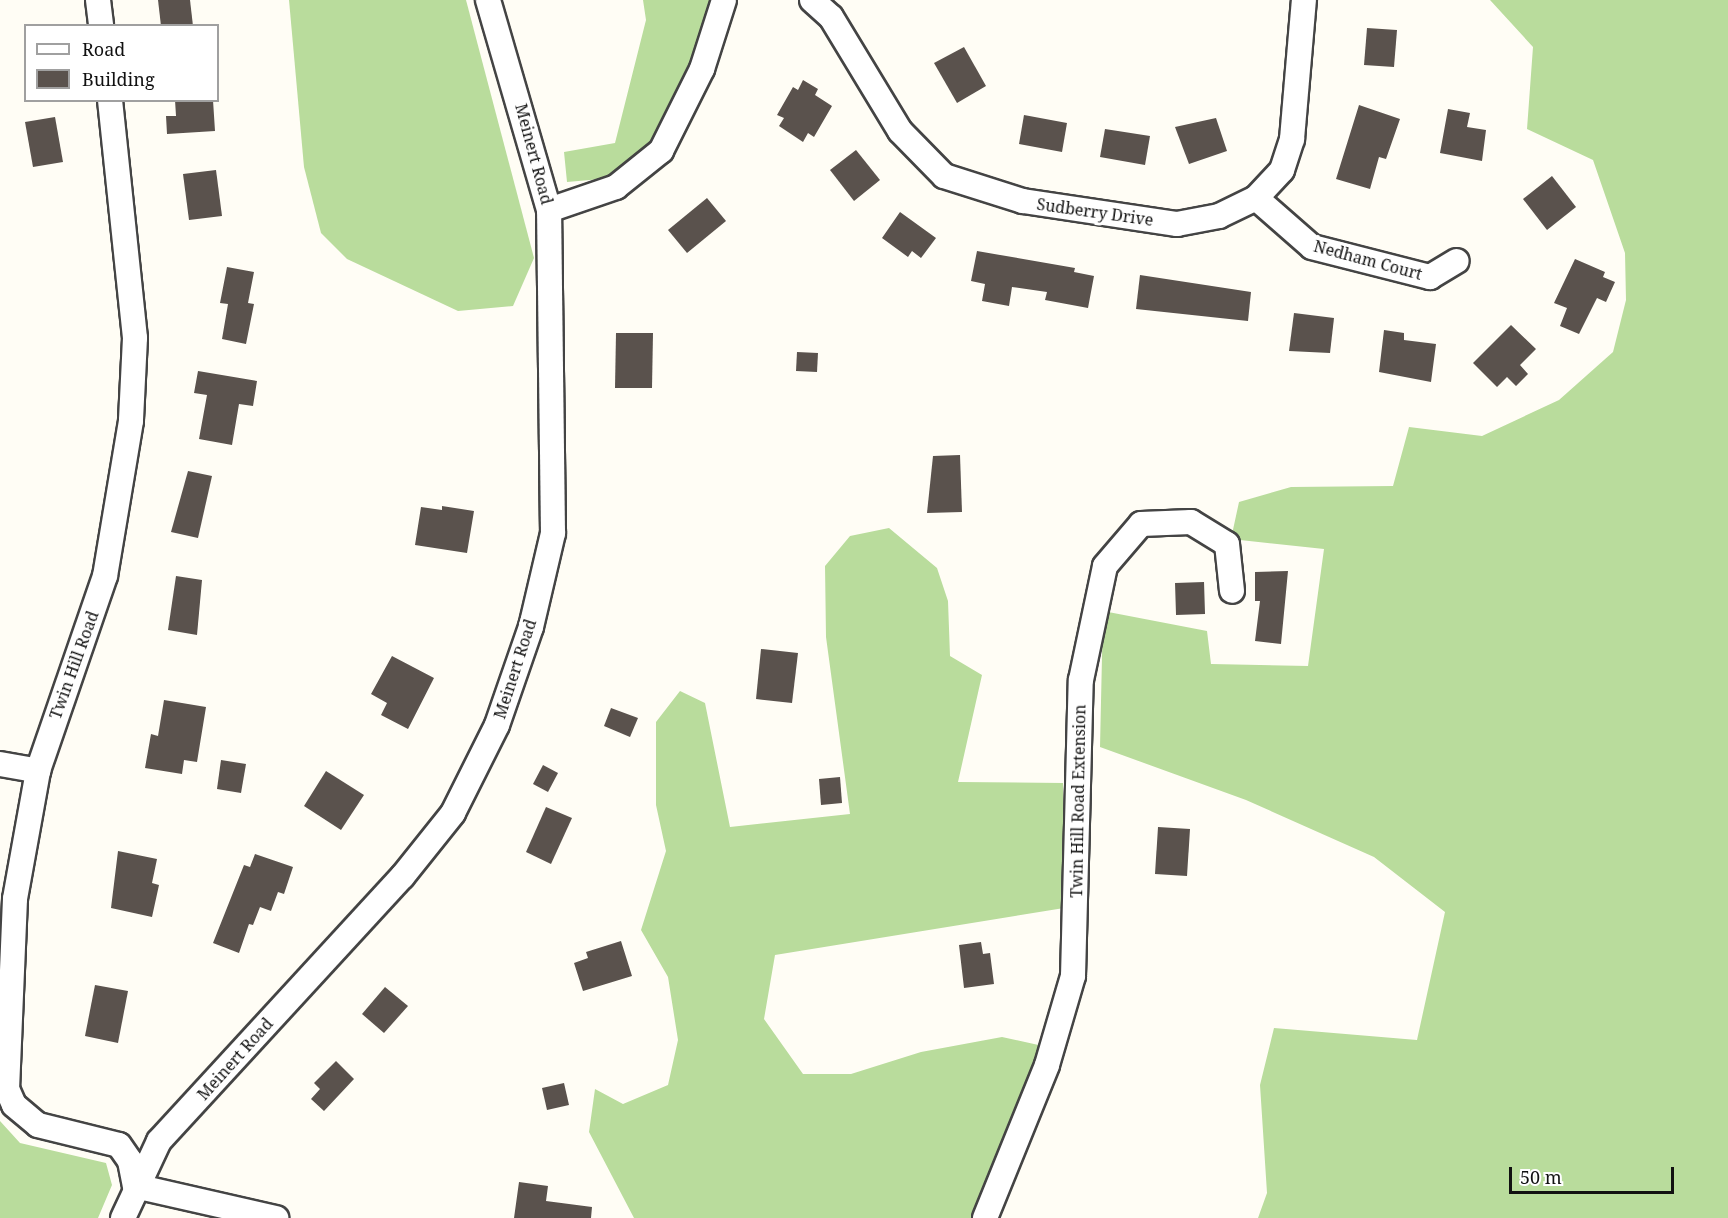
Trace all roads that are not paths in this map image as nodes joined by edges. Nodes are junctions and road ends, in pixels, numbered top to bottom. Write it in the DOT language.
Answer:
graph roads {
  1 [pos="98,0"];
  2 [pos="488,0"];
  3 [pos="724,0"];
  4 [pos="812,0"];
  5 [pos="1304,0"];
  6 [pos="101,24"];
  7 [pos="110,102"];
  8 [pos="1256,198"];
  9 [pos="549,210"];
  10 [pos="1457,261"];
  11 [pos="1232,591"];
  12 [pos="0,764"];
  13 [pos="38,771"];
  14 [pos="4,1089"];
  15 [pos="135,1186"];
  16 [pos="123,1218"];
  17 [pos="276,1218"];
  18 [pos="985,1218"];
  1 -- 6 [label="street"];
  2 -- 9 [label="street, Meinert Road"];
  3 -- 9 [label="street"];
  4 -- 8 [label="street, Sudberry Drive"];
  5 -- 8 [label="street, Sudberry Drive"];
  7 -- 13 [label="street, Twin Hill Road"];
  8 -- 10 [label="street, Nedham Court"];
  9 -- 15 [label="street, Meinert Road"];
  11 -- 18 [label="street, Twin Hill Road Extension"];
  12 -- 13 [label="street"];
  13 -- 14 [label="street, Twin Hill Road"];
  14 -- 15 [label="street, Twin Hill Road"];
  15 -- 16 [label="street, Meinert Road"];
  15 -- 17 [label="street"];
}
